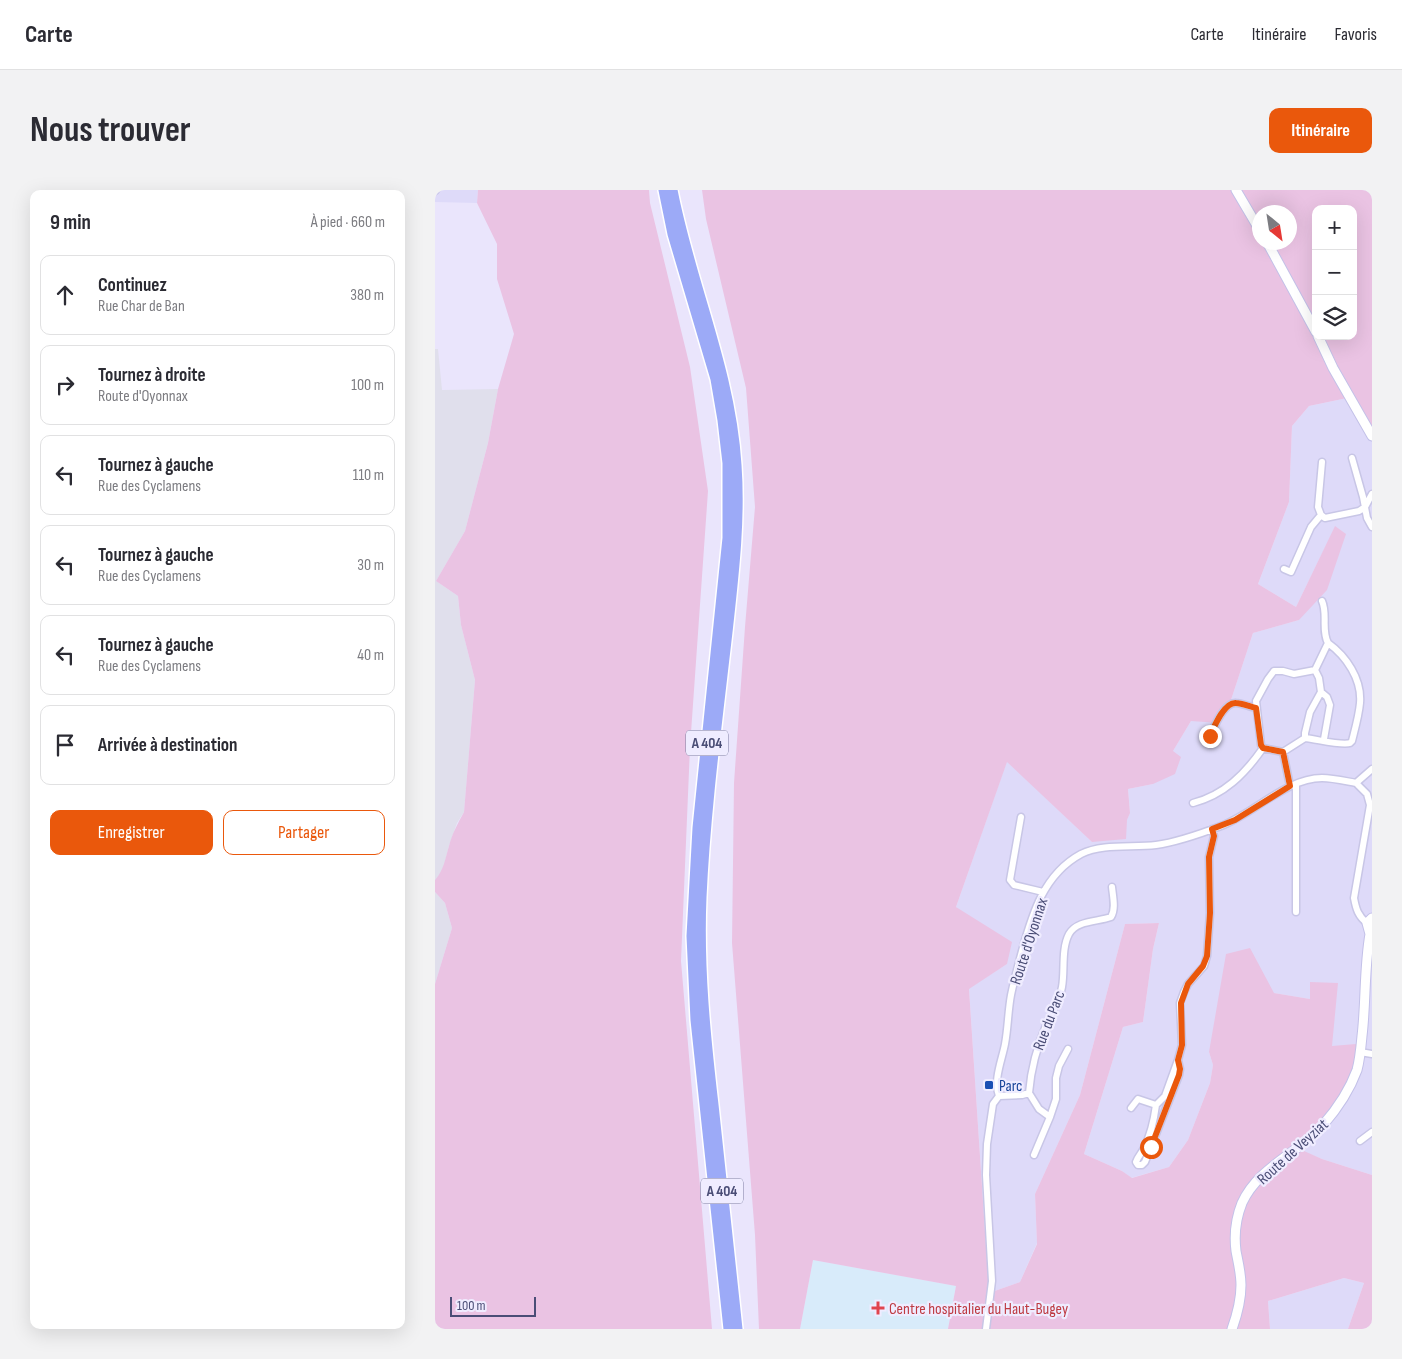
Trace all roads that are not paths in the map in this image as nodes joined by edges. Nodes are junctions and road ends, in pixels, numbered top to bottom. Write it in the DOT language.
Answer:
graph roads {
  1 [pos="664,190"];
  2 [pos="672,190"];
  3 [pos="1236,190"];
  4 [pos="1252,218"];
  5 [pos="1271,250"];
  6 [pos="1312,325"];
  7 [pos="1320,340"];
  8 [pos="1372,436"];
  9 [pos="1352,458"];
  10 [pos="1322,462"];
  11 [pos="1372,494"];
  12 [pos="1365,507"];
  13 [pos="1321,515"];
  14 [pos="1372,527"];
  15 [pos="1284,569"];
  16 [pos="1321,601"];
  17 [pos="1328,643"];
  18 [pos="1315,670"];
  19 [pos="1321,692"];
  20 [pos="1256,708"];
  21 [pos="1210,736"];
  22 [pos="1305,738"];
  23 [pos="1324,740"];
  24 [pos="1263,748"];
  25 [pos="1283,752"];
  26 [pos="1372,769"];
  27 [pos="1356,783"];
  28 [pos="1293,785"];
  29 [pos="1193,802"];
  30 [pos="1021,817"];
  31 [pos="1212,829"];
  32 [pos="1112,887"];
  33 [pos="1043,892"];
  34 [pos="1296,912"];
  35 [pos="1369,921"];
  36 [pos="1068,1049"];
  37 [pos="1360,1052"];
  38 [pos="1372,1054"];
  39 [pos="1178,1060"];
  40 [pos="1029,1093"];
  41 [pos="999,1096"];
  42 [pos="1156,1105"];
  43 [pos="1131,1108"];
  44 [pos="1050,1117"];
  45 [pos="1372,1132"];
  46 [pos="1360,1141"];
  47 [pos="1033,1155"];
  48 [pos="727,1329"];
  49 [pos="739,1329"];
  50 [pos="986,1329"];
  51 [pos="1232,1329"];
  1 -- 48 [label="highway, A 404"];
  2 -- 49 [label="highway, A 404"];
  3 -- 4 [label="street"];
  5 -- 6 [label="street"];
  7 -- 8 [label="street"];
  9 -- 12 [label="street"];
  10 -- 13 [label="street"];
  11 -- 12 [label="street"];
  12 -- 13 [label="street"];
  12 -- 14 [label="street"];
  13 -- 15 [label="street"];
  16 -- 17 [label="street"];
  17 -- 18 [label="street"];
  17 -- 23 [label="street"];
  18 -- 19 [label="street"];
  18 -- 20 [label="street"];
  19 -- 22 [label="street"];
  19 -- 23 [label="street"];
  20 -- 21 [label="street"];
  20 -- 24 [label="street"];
  22 -- 23 [label="street"];
  22 -- 25 [label="street"];
  24 -- 25 [label="street"];
  24 -- 29 [label="street"];
  25 -- 28 [label="street"];
  26 -- 27 [label="street"];
  27 -- 28 [label="street, Route d'Oyonnax"];
  27 -- 35 [label="street"];
  28 -- 31 [label="street, Route d'Oyonnax"];
  28 -- 34 [label="street"];
  30 -- 33 [label="street"];
  31 -- 33 [label="street, Route d'Oyonnax"];
  31 -- 39 [label="street"];
  32 -- 40 [label="street, Rue du Parc"];
  33 -- 41 [label="street, Route d'Oyonnax"];
  35 -- 37 [label="street, Route de Veyziat"];
  36 -- 44 [label="street"];
  37 -- 38 [label="street"];
  37 -- 51 [label="street, Route de Veyziat"];
  39 -- 42 [label="street"];
  39 -- 42 [label="street"];
  40 -- 41 [label="street"];
  40 -- 44 [label="street"];
  41 -- 50 [label="street, Route d'Oyonnax"];
  42 -- 43 [label="street"];
  44 -- 47 [label="street"];
  45 -- 46 [label="street"];
}
